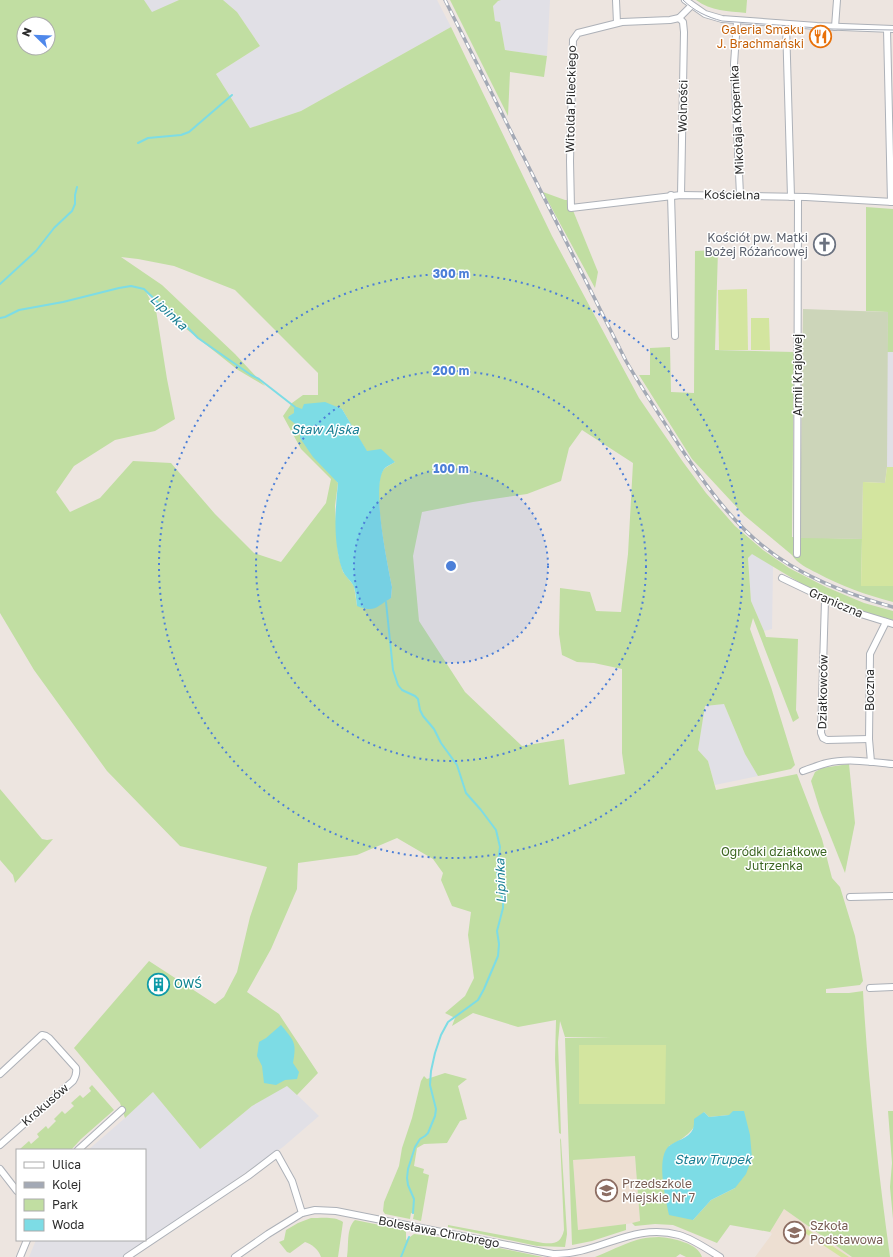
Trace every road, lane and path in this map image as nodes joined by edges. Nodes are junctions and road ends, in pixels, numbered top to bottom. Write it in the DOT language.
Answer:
graph roads {
  1 [pos="616,0"];
  2 [pos="685,0"];
  3 [pos="837,0"];
  4 [pos="691,6"];
  5 [pos="679,18"];
  6 [pos="737,21"];
  7 [pos="617,23"];
  8 [pos="786,24"];
  9 [pos="835,27"];
  10 [pos="890,29"];
  11 [pos="671,195"];
  12 [pos="681,195"];
  13 [pos="740,195"];
  14 [pos="791,197"];
  15 [pos="798,197"];
  16 [pos="892,202"];
  17 [pos="571,208"];
  18 [pos="675,336"];
  19 [pos="797,554"];
  20 [pos="782,578"];
  21 [pos="825,600"];
  22 [pos="890,623"];
  23 [pos="869,739"];
  24 [pos="871,762"];
  25 [pos="893,764"];
  26 [pos="803,771"];
  27 [pos="893,896"];
  28 [pos="850,897"];
  29 [pos="870,988"];
  30 [pos="893,988"];
  31 [pos="0,1074"];
  32 [pos="122,1110"];
  33 [pos="0,1145"];
  34 [pos="79,1149"];
  35 [pos="0,1169"];
  36 [pos="16,1191"];
  37 [pos="302,1213"];
  38 [pos="27,1241"];
  39 [pos="20,1257"];
  40 [pos="127,1257"];
  41 [pos="235,1257"];
  42 [pos="720,1257"];
  1 -- 7 [label="street"];
  2 -- 4 [label="street"];
  3 -- 9 [label="street"];
  4 -- 5 [label="street"];
  4 -- 6 [label="street"];
  5 -- 7 [label="street, Witolda Pileckiego"];
  5 -- 12 [label="street, Wolności"];
  6 -- 8 [label="street"];
  6 -- 13 [label="street, Mikołaja Kopernika"];
  7 -- 17 [label="street, Witolda Pileckiego"];
  8 -- 9 [label="street"];
  8 -- 14 [label="street"];
  9 -- 10 [label="street"];
  10 -- 16 [label="street"];
  11 -- 12 [label="street, Kościelna"];
  11 -- 17 [label="street, Kościelna"];
  11 -- 18 [label="street"];
  12 -- 13 [label="street, Kościelna"];
  13 -- 14 [label="street, Kościelna"];
  14 -- 15 [label="street, Kościelna"];
  15 -- 16 [label="street, Kościelna"];
  15 -- 19 [label="street, Armii Krajowej"];
  20 -- 21 [label="street, Graniczna"];
  21 -- 22 [label="street, Graniczna"];
  21 -- 23 [label="street, Działkowców"];
  22 -- 23 [label="street, Boczna"];
  23 -- 24 [label="street, Boczna"];
  24 -- 25 [label="street"];
  24 -- 26 [label="street"];
  27 -- 28 [label="street"];
  29 -- 30 [label="street"];
  31 -- 33 [label="street, Krokusów"];
  32 -- 34 [label="street"];
  35 -- 36 [label="street"];
  37 -- 40 [label="street"];
  37 -- 41 [label="street, Bolesława Chrobrego"];
  37 -- 42 [label="street, Bolesława Chrobrego"];
  38 -- 39 [label="street"];
}
